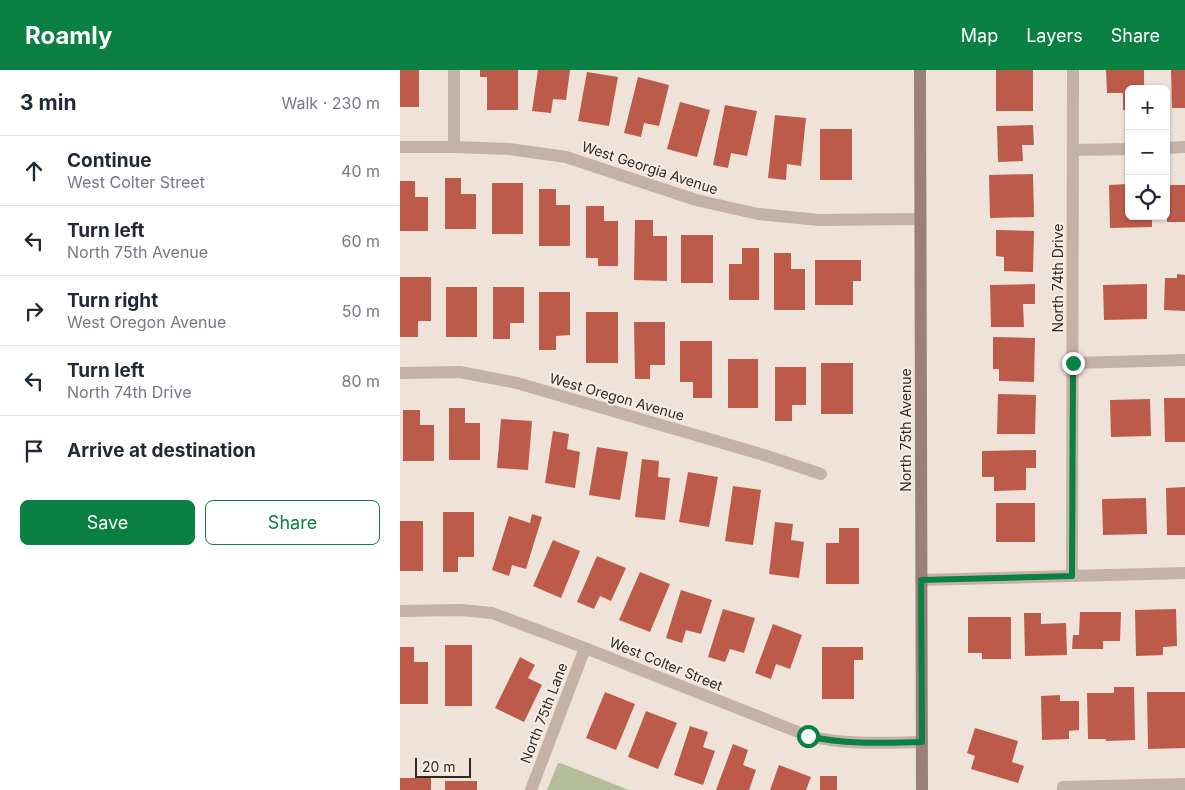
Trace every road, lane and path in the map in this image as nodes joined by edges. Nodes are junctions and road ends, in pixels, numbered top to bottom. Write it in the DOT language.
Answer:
graph roads {
  1 [pos="454,70"];
  2 [pos="920,70"];
  3 [pos="1073,70"];
  4 [pos="400,147"];
  5 [pos="454,147"];
  6 [pos="1185,147"];
  7 [pos="1170,148"];
  8 [pos="1125,149"];
  9 [pos="1073,150"];
  10 [pos="920,219"];
  11 [pos="1185,360"];
  12 [pos="1073,363"];
  13 [pos="400,373"];
  14 [pos="821,474"];
  15 [pos="1185,574"];
  16 [pos="1072,576"];
  17 [pos="921,580"];
  18 [pos="400,611"];
  19 [pos="585,648"];
  20 [pos="922,742"];
  21 [pos="1185,784"];
  22 [pos="1063,788"];
  23 [pos="531,790"];
  24 [pos="922,790"];
  1 -- 5 [label="street"];
  2 -- 10 [label="main road, North 75th Avenue"];
  3 -- 9 [label="street, North 74th Drive"];
  4 -- 5 [label="street, West Georgia Avenue"];
  5 -- 10 [label="street, West Georgia Avenue"];
  6 -- 7 [label="street"];
  8 -- 9 [label="street"];
  9 -- 12 [label="street, North 74th Drive"];
  10 -- 17 [label="main road, North 75th Avenue"];
  11 -- 12 [label="street"];
  12 -- 16 [label="street, North 74th Drive"];
  13 -- 14 [label="street, West Oregon Avenue"];
  15 -- 16 [label="street"];
  16 -- 17 [label="street"];
  17 -- 20 [label="main road, North 75th Avenue"];
  18 -- 19 [label="street, West Colter Street"];
  19 -- 20 [label="street, West Colter Street"];
  19 -- 23 [label="street, North 75th Lane"];
  20 -- 24 [label="main road, North 75th Avenue"];
  21 -- 22 [label="street"];
}
